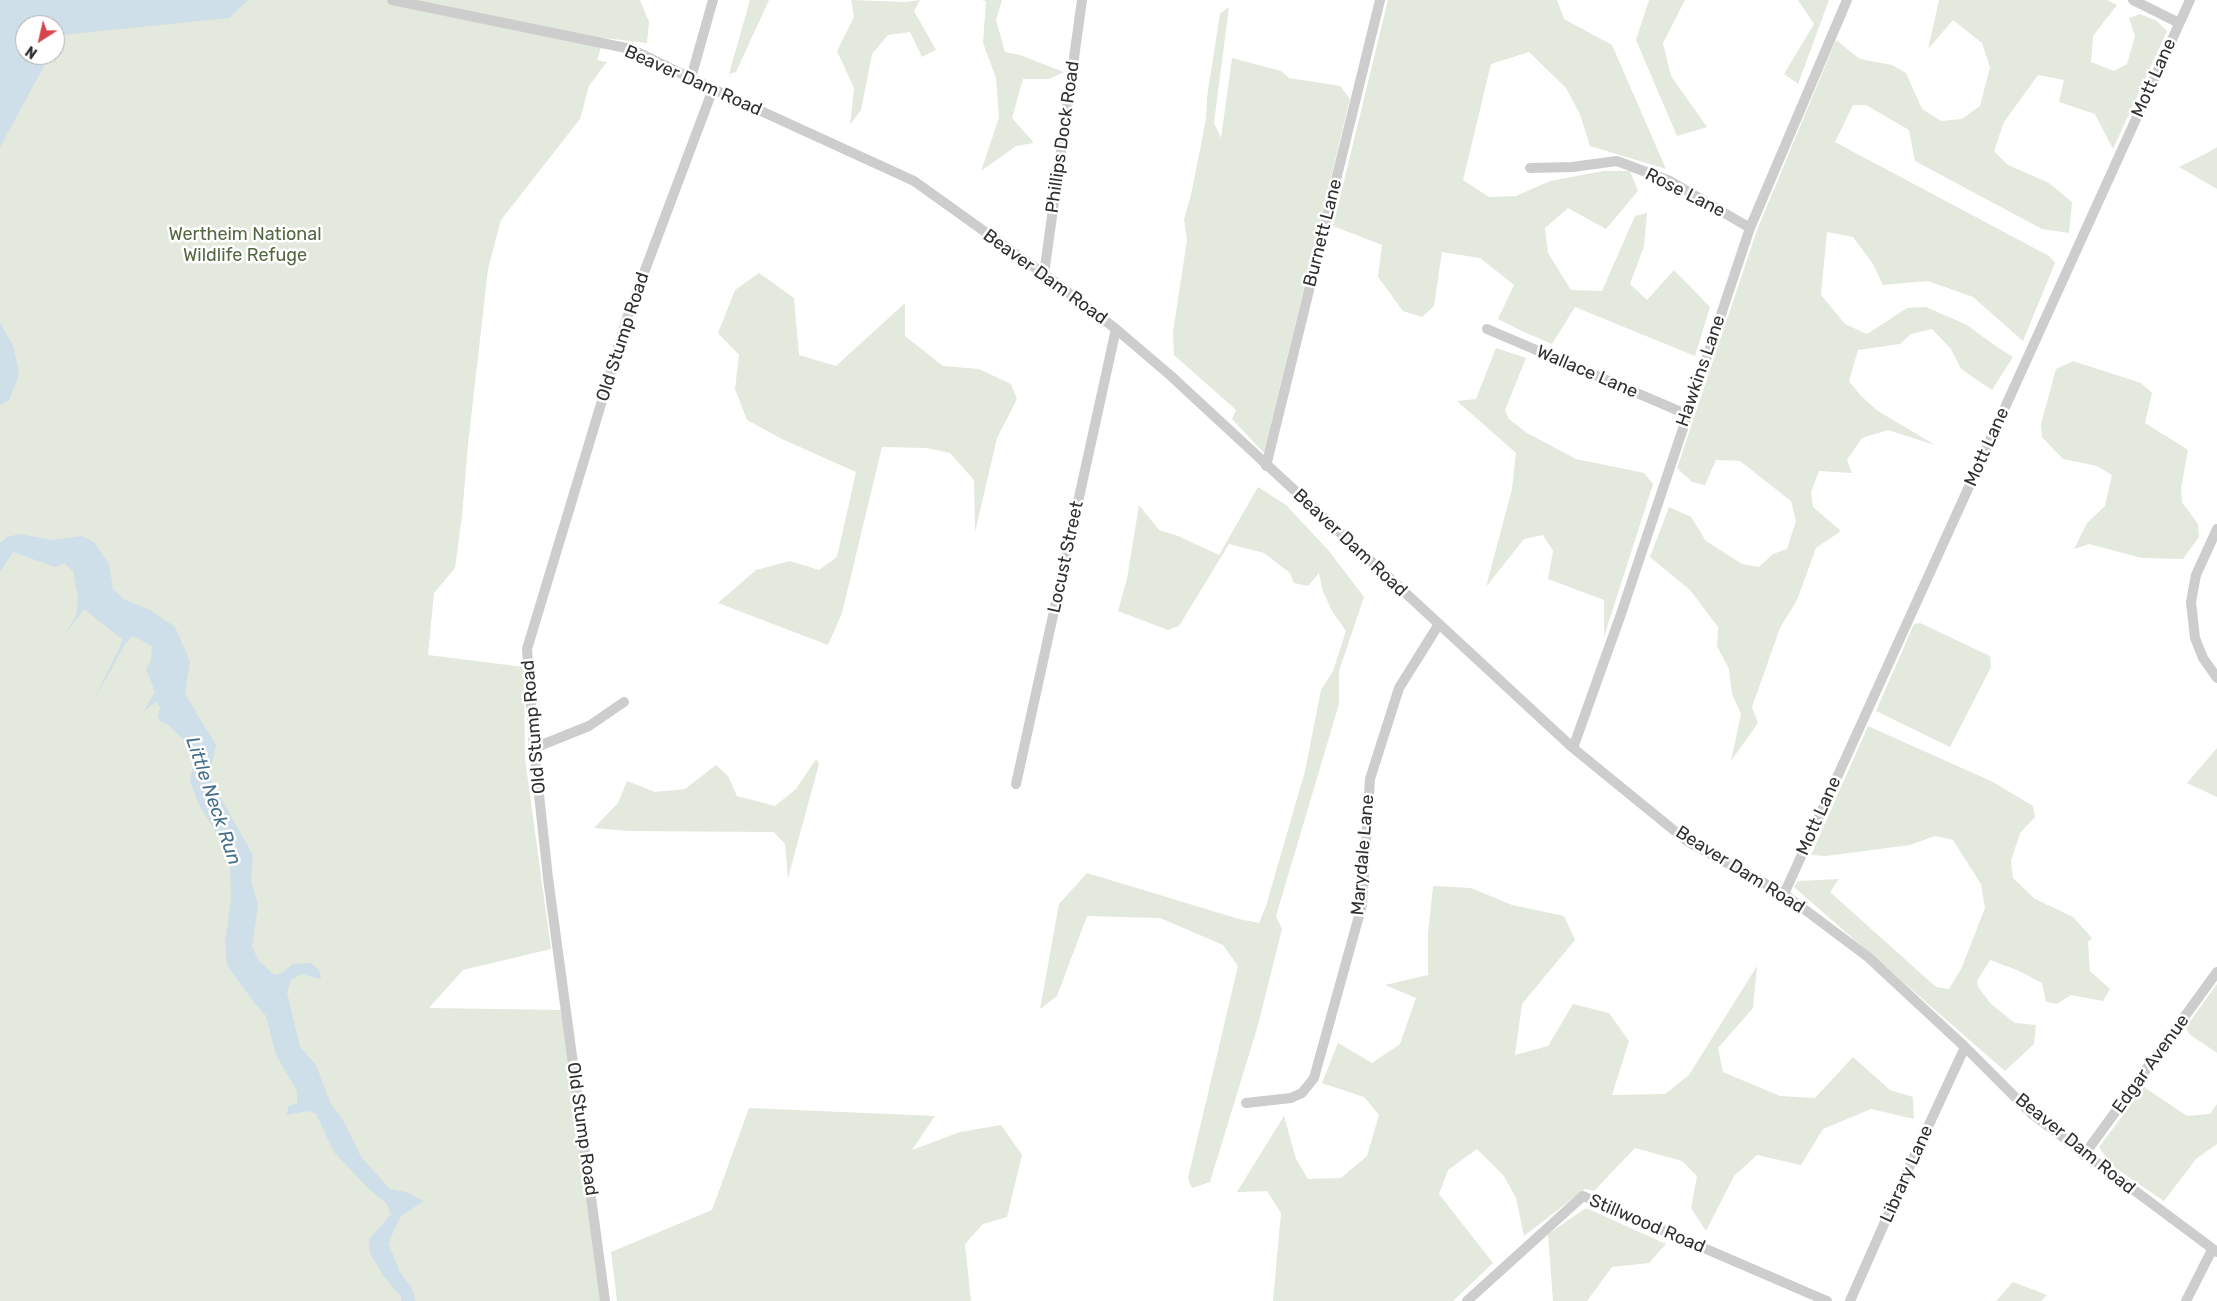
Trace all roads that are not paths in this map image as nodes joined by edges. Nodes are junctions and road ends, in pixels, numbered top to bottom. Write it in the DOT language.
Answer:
graph roads {
  1 [pos="392,0"];
  2 [pos="713,0"];
  3 [pos="1082,0"];
  4 [pos="1380,0"];
  5 [pos="1847,0"];
  6 [pos="2133,0"];
  7 [pos="2190,0"];
  8 [pos="2179,23"];
  9 [pos="691,78"];
  10 [pos="712,89"];
  11 [pos="1530,168"];
  12 [pos="1750,228"];
  13 [pos="1044,274"];
  14 [pos="1116,329"];
  15 [pos="1487,329"];
  16 [pos="1686,414"];
  17 [pos="1266,466"];
  18 [pos="2217,529"];
  19 [pos="1438,624"];
  20 [pos="2217,678"];
  21 [pos="624,702"];
  22 [pos="534,748"];
  23 [pos="1573,748"];
  24 [pos="1016,784"];
  25 [pos="1784,894"];
  26 [pos="2217,972"];
  27 [pos="1965,1048"];
  28 [pos="1246,1103"];
  29 [pos="2084,1155"];
  30 [pos="2214,1251"];
  31 [pos="605,1301"];
  32 [pos="1467,1301"];
  33 [pos="1827,1301"];
  34 [pos="1850,1301"];
  35 [pos="2186,1301"];
  1 -- 9 [label="street, Beaver Dam Road"];
  2 -- 9 [label="street"];
  3 -- 13 [label="street, Phillips Dock Road"];
  4 -- 17 [label="street, Burnett Lane"];
  5 -- 12 [label="street, Hawkins Lane"];
  6 -- 8 [label="street"];
  7 -- 8 [label="street, Mott Lane"];
  8 -- 25 [label="street, Mott Lane"];
  9 -- 10 [label="street, Beaver Dam Road"];
  10 -- 13 [label="street, Beaver Dam Road"];
  10 -- 22 [label="street, Old Stump Road"];
  11 -- 12 [label="street, Rose Lane"];
  12 -- 16 [label="street, Hawkins Lane"];
  13 -- 14 [label="street, Beaver Dam Road"];
  14 -- 17 [label="street, Beaver Dam Road"];
  14 -- 24 [label="street, Locust Street"];
  15 -- 16 [label="street, Wallace Lane"];
  16 -- 23 [label="street, Hawkins Lane"];
  17 -- 19 [label="street, Beaver Dam Road"];
  18 -- 20 [label="street"];
  19 -- 23 [label="street, Beaver Dam Road"];
  19 -- 28 [label="street, Marydale Lane"];
  21 -- 22 [label="street"];
  22 -- 31 [label="street, Old Stump Road"];
  23 -- 25 [label="street, Beaver Dam Road"];
  25 -- 27 [label="street, Beaver Dam Road"];
  26 -- 29 [label="street, Edgar Avenue"];
  27 -- 29 [label="street, Beaver Dam Road"];
  27 -- 34 [label="street, Library Lane"];
  29 -- 30 [label="street, Beaver Dam Road"];
  30 -- 35 [label="street"];
  32 -- 33 [label="street, Stillwood Road"];
}
